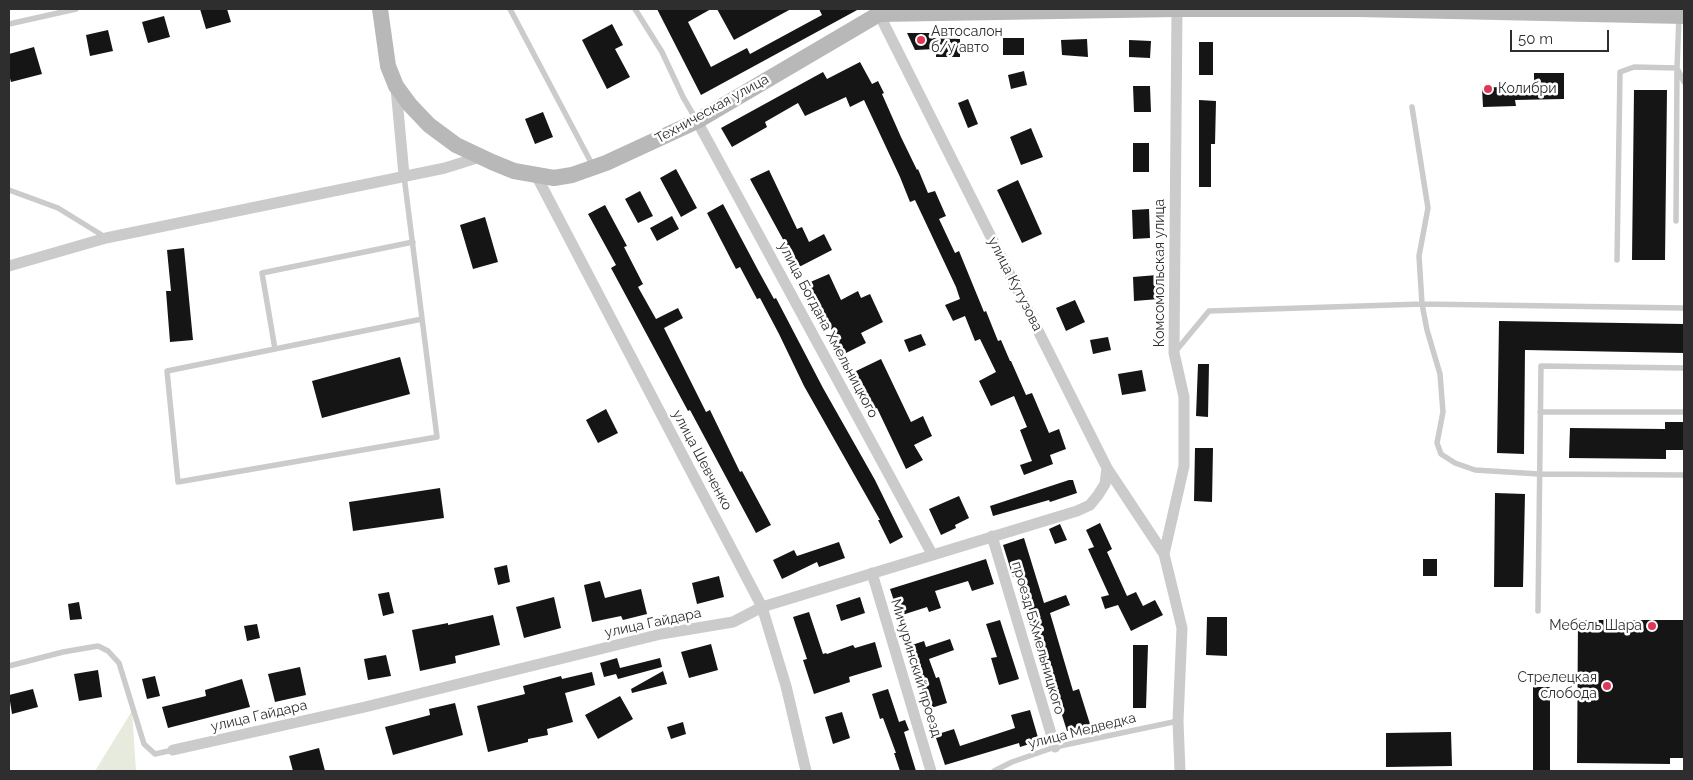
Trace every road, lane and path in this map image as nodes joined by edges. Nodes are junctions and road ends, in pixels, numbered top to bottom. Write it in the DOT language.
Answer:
graph roads {
  1 [pos="76,9"];
  2 [pos="380,9"];
  3 [pos="510,9"];
  4 [pos="635,9"];
  5 [pos="1177,9"];
  6 [pos="1357,9"];
  7 [pos="1518,10"];
  8 [pos="878,11"];
  9 [pos="1682,16"];
  10 [pos="9,24"];
  11 [pos="1677,68"];
  12 [pos="1684,82"];
  13 [pos="396,86"];
  14 [pos="1412,107"];
  15 [pos="697,121"];
  16 [pos="480,157"];
  17 [pos="594,168"];
  18 [pos="536,175"];
  19 [pos="404,176"];
  20 [pos="9,190"];
  21 [pos="1676,221"];
  22 [pos="106,238"];
  23 [pos="413,242"];
  24 [pos="1617,260"];
  25 [pos="9,266"];
  26 [pos="1422,304"];
  27 [pos="1684,308"];
  28 [pos="422,319"];
  29 [pos="275,349"];
  30 [pos="1174,353"];
  31 [pos="1684,368"];
  32 [pos="1540,412"];
  33 [pos="1684,412"];
  34 [pos="1107,468"];
  35 [pos="1539,474"];
  36 [pos="1684,474"];
  37 [pos="992,536"];
  38 [pos="932,554"];
  39 [pos="1164,554"];
  40 [pos="872,573"];
  41 [pos="762,607"];
  42 [pos="1538,611"];
  43 [pos="9,666"];
  44 [pos="1178,721"];
  45 [pos="1055,747"];
  46 [pos="173,750"];
  47 [pos="806,771"];
  48 [pos="931,771"];
  49 [pos="994,771"];
  50 [pos="1180,771"];
  1 -- 10 [label="lane"];
  2 -- 13 [label="main road, Техническая улица"];
  3 -- 17 [label="lane"];
  4 -- 15 [label="lane"];
  5 -- 6 [label="main road"];
  5 -- 8 [label="main road"];
  5 -- 30 [label="street, Комсомольская улица"];
  6 -- 7 [label="main road"];
  7 -- 9 [label="main road"];
  8 -- 15 [label="main road, Техническая улица"];
  8 -- 34 [label="street, улица Кутузова"];
  9 -- 11 [label="lane"];
  11 -- 12 [label="lane"];
  11 -- 21 [label="lane"];
  11 -- 24 [label="lane"];
  13 -- 16 [label="main road, Техническая улица"];
  13 -- 19 [label="street"];
  14 -- 26 [label="lane"];
  15 -- 17 [label="main road, Техническая улица"];
  15 -- 38 [label="street, улица Богдана Хмельницкого"];
  16 -- 18 [label="main road, Техническая улица"];
  16 -- 19 [label="street"];
  17 -- 18 [label="main road, Техническая улица"];
  18 -- 41 [label="street, улица Шевченко"];
  19 -- 22 [label="street"];
  19 -- 23 [label="lane"];
  20 -- 22 [label="lane"];
  22 -- 25 [label="street"];
  23 -- 28 [label="lane"];
  23 -- 29 [label="lane"];
  26 -- 27 [label="lane"];
  26 -- 30 [label="lane"];
  26 -- 35 [label="lane"];
  28 -- 29 [label="lane"];
  28 -- 29 [label="lane"];
  30 -- 39 [label="street, Комсомольская улица"];
  31 -- 32 [label="lane"];
  32 -- 33 [label="lane"];
  32 -- 35 [label="lane"];
  34 -- 37 [label="street, улица Гайдара"];
  34 -- 39 [label="street, улица Кутузова"];
  35 -- 36 [label="lane"];
  35 -- 42 [label="lane"];
  37 -- 38 [label="street, улица Гайдара"];
  37 -- 45 [label="street, проезд Б.Хмельницкого"];
  38 -- 40 [label="street, улица Гайдара"];
  39 -- 44 [label="street, Комсомольская улица"];
  40 -- 41 [label="street, улица Гайдара"];
  40 -- 48 [label="street, Мичуринский проезд"];
  41 -- 46 [label="street, улица Гайдара"];
  41 -- 47 [label="street, улица Шевченко"];
  43 -- 46 [label="lane"];
  44 -- 45 [label="lane, улица Медведка"];
  44 -- 50 [label="street, Комсомольская улица"];
  45 -- 49 [label="lane, улица Медведка"];
}
